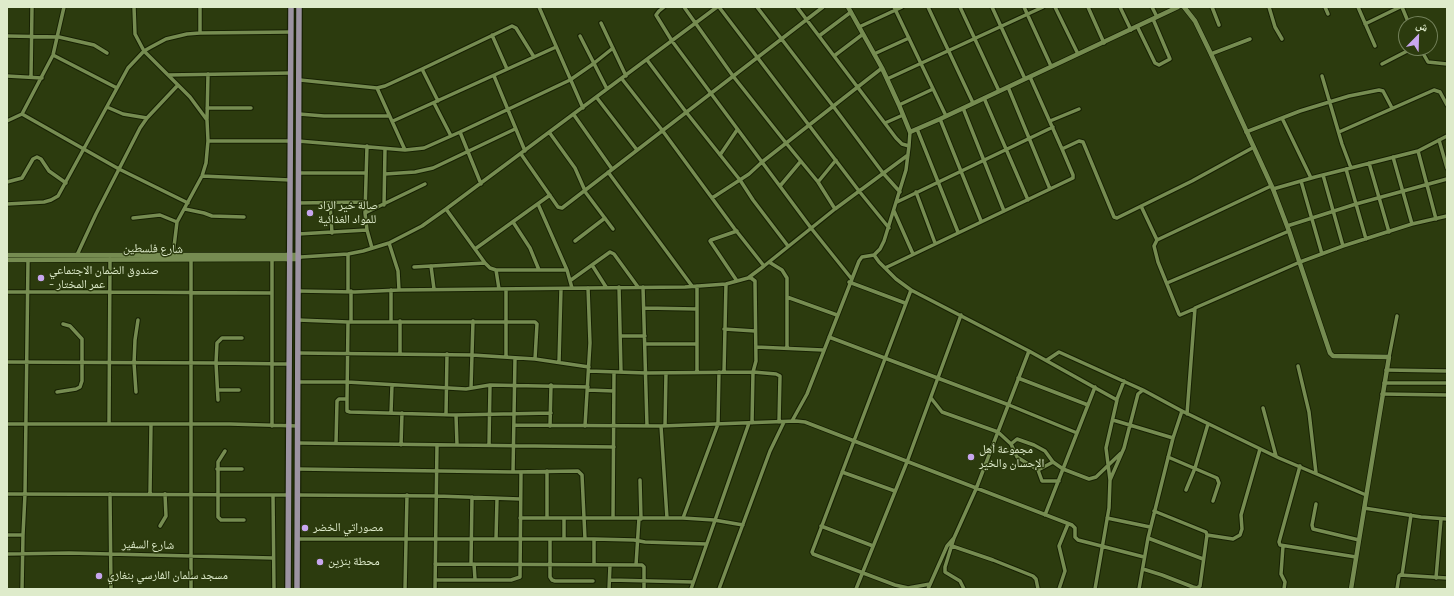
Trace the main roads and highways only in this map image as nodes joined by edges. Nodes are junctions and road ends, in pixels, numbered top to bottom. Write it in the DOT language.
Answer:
graph roads {
  1 [pos="291,7"];
  2 [pos="300,7"];
  3 [pos="288,589"];
  4 [pos="297,589"];
  1 -- 3 [label="main road"];
  2 -- 4 [label="main road"];
}
